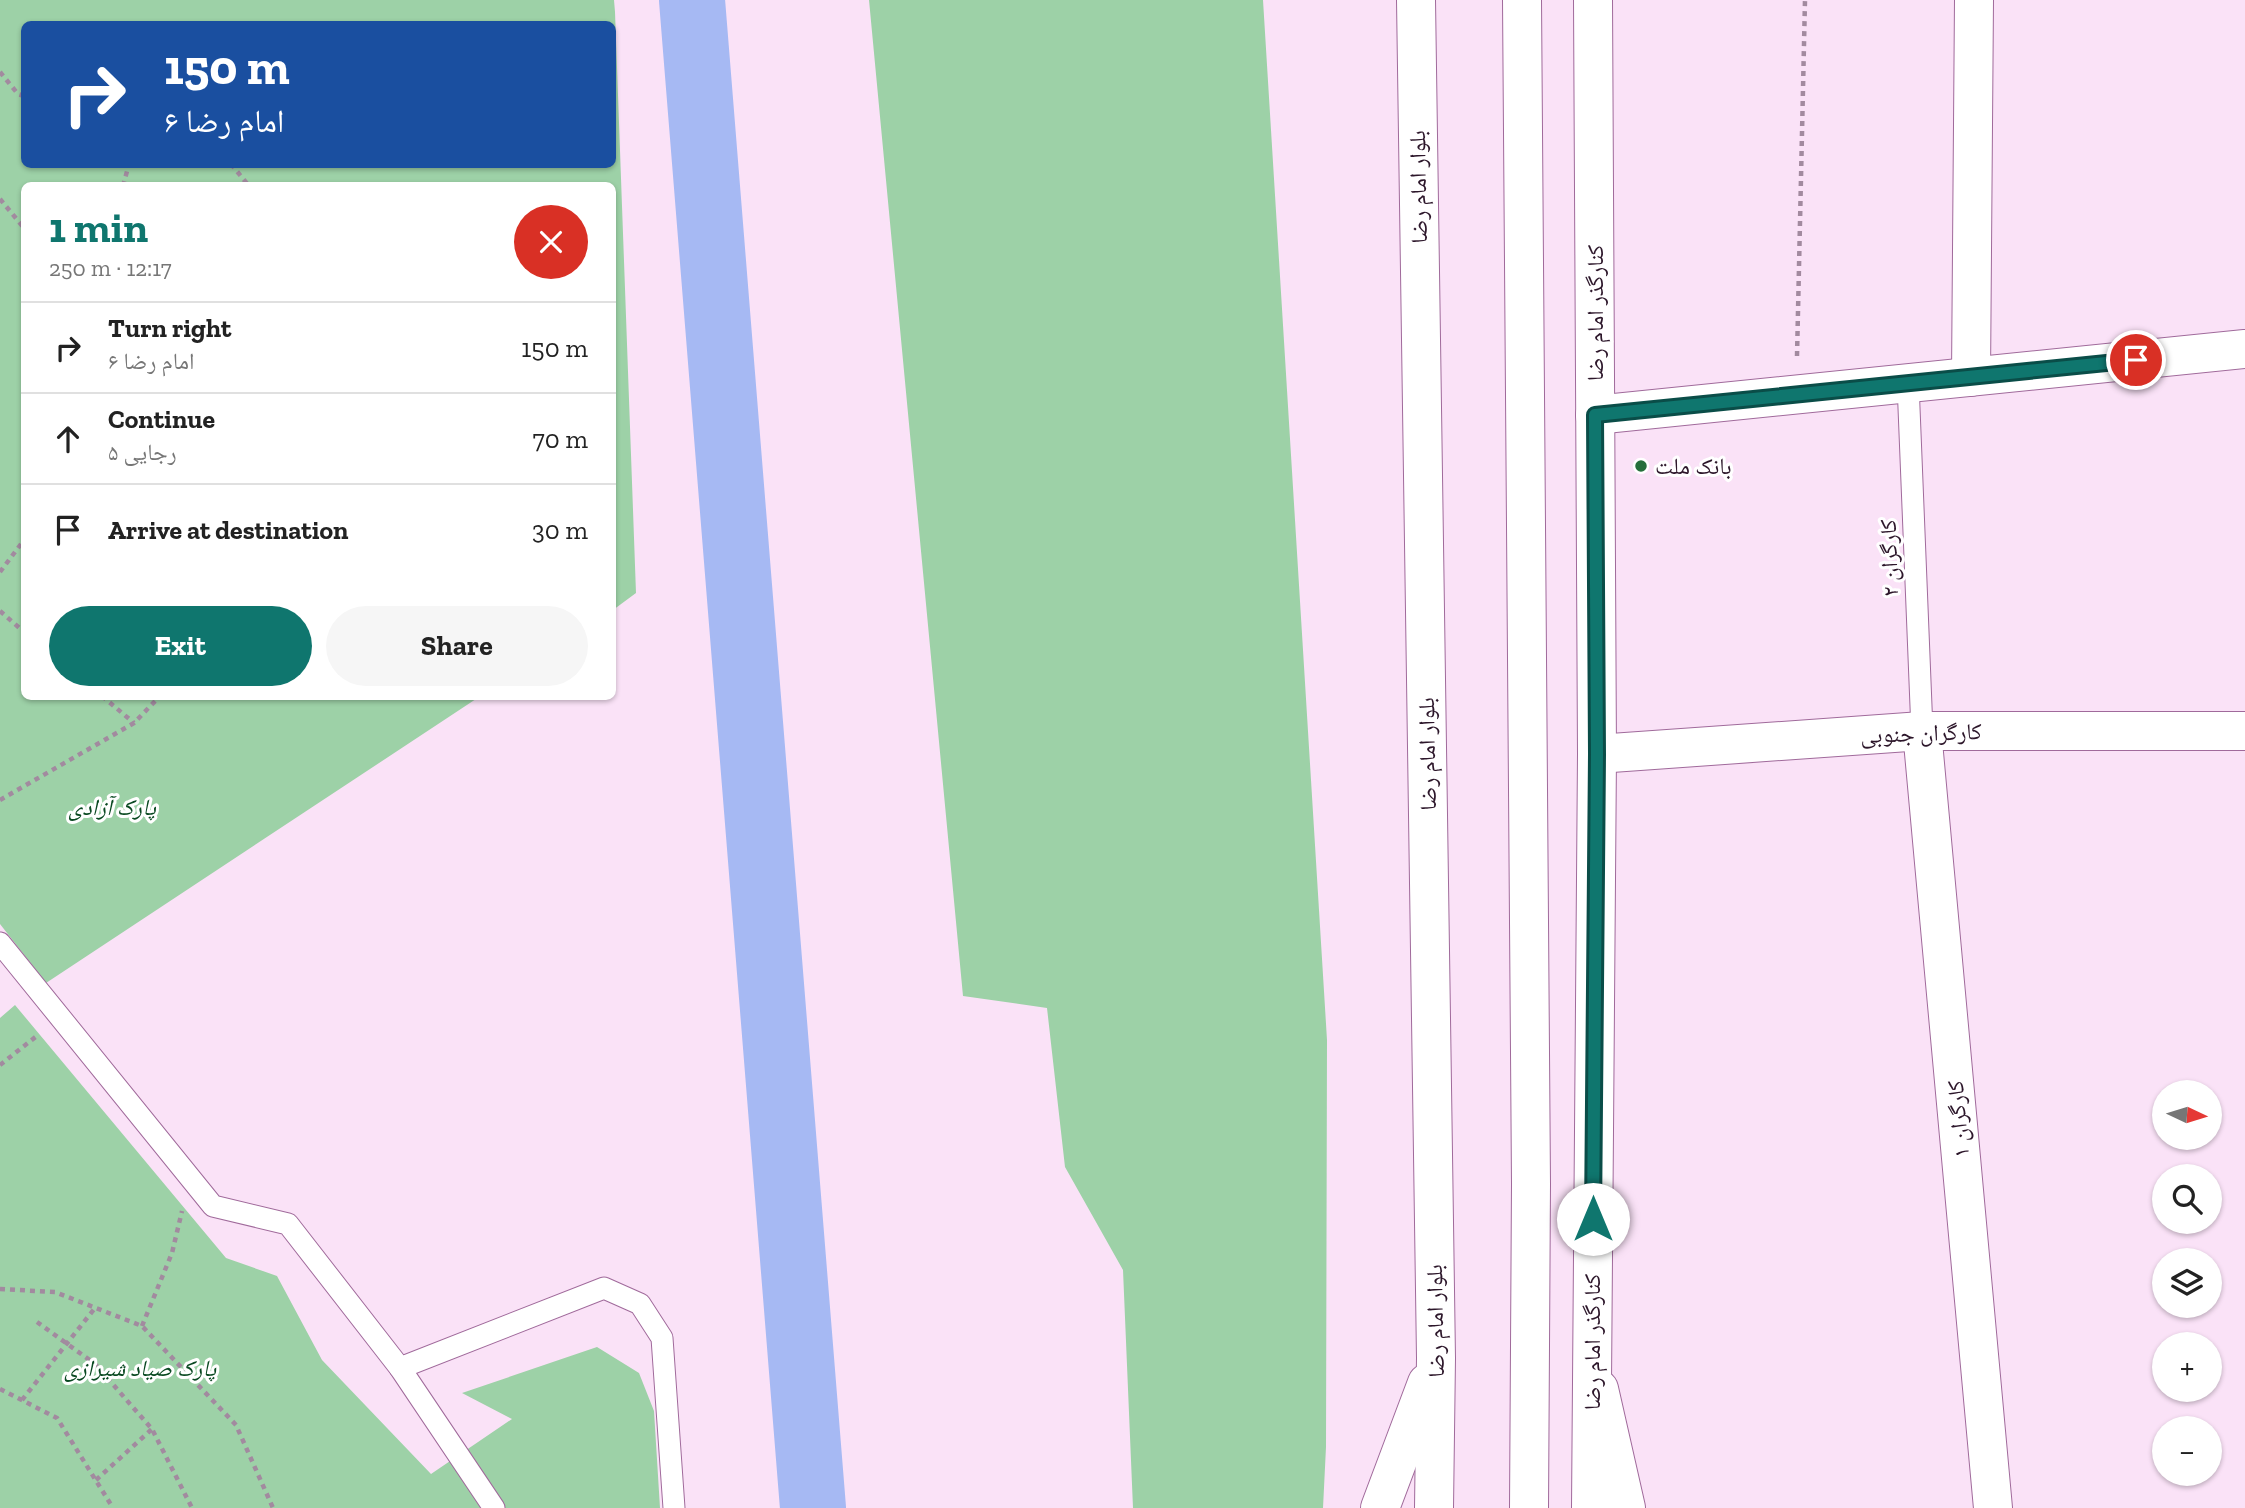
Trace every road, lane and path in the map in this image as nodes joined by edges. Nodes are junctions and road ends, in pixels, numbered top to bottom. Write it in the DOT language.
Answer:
graph roads {
  1 [pos="1416,0"];
  2 [pos="1522,0"];
  3 [pos="1594,0"];
  4 [pos="1805,0"];
  5 [pos="1974,0"];
  6 [pos="0,72"];
  7 [pos="21,95"];
  8 [pos="234,168"];
  9 [pos="246,182"];
  10 [pos="0,199"];
  11 [pos="21,224"];
  12 [pos="2245,349"];
  13 [pos="1971,377"];
  14 [pos="1908,383"];
  15 [pos="1796,395"];
  16 [pos="1595,415"];
  17 [pos="21,544"];
  18 [pos="0,572"];
  19 [pos="0,611"];
  20 [pos="21,629"];
  21 [pos="107,700"];
  22 [pos="156,700"];
  23 [pos="134,723"];
  24 [pos="1923,731"];
  25 [pos="2245,731"];
  26 [pos="1597,754"];
  27 [pos="0,800"];
  28 [pos="0,943"];
  29 [pos="60,1017"];
  30 [pos="0,1065"];
  31 [pos="190,1177"];
  32 [pos="0,1289"];
  33 [pos="95,1308"];
  34 [pos="37,1322"];
  35 [pos="142,1326"];
  36 [pos="65,1342"];
  37 [pos="1592,1356"];
  38 [pos="1436,1359"];
  39 [pos="400,1368"];
  40 [pos="0,1389"];
  41 [pos="22,1400"];
  42 [pos="152,1429"];
  43 [pos="96,1480"];
  44 [pos="113,1508"];
  45 [pos="192,1508"];
  46 [pos="273,1508"];
  47 [pos="494,1508"];
  48 [pos="674,1508"];
  49 [pos="1380,1508"];
  50 [pos="1434,1508"];
  51 [pos="1529,1508"];
  52 [pos="1591,1508"];
  53 [pos="1626,1508"];
  54 [pos="1993,1508"];
  1 -- 38 [label="street, بلوار امام رضا"];
  2 -- 51 [label="street"];
  3 -- 16 [label="street, کنارگذر امام رضا"];
  4 -- 15 [label="path"];
  5 -- 13 [label="street"];
  6 -- 7 [label="path"];
  8 -- 9 [label="path"];
  10 -- 11 [label="path"];
  12 -- 13 [label="street"];
  13 -- 14 [label="street"];
  14 -- 15 [label="street"];
  14 -- 24 [label="lane, کارگران ۲"];
  15 -- 16 [label="street"];
  16 -- 26 [label="street, کنارگذر امام رضا"];
  17 -- 18 [label="path"];
  19 -- 20 [label="path"];
  21 -- 23 [label="path"];
  22 -- 23 [label="path"];
  23 -- 27 [label="path"];
  24 -- 25 [label="street, کارگران جنوبی"];
  24 -- 26 [label="street, کارگران جنوبی"];
  24 -- 54 [label="street, کارگران ۱"];
  26 -- 37 [label="street, کنارگذر امام رضا"];
  28 -- 29 [label="lane"];
  29 -- 30 [label="path"];
  29 -- 31 [label="lane"];
  31 -- 35 [label="path"];
  31 -- 39 [label="lane"];
  32 -- 33 [label="path"];
  33 -- 35 [label="path"];
  33 -- 36 [label="path"];
  34 -- 36 [label="path"];
  35 -- 46 [label="path"];
  36 -- 41 [label="path"];
  36 -- 42 [label="path"];
  37 -- 52 [label="street, کنارگذر امام رضا"];
  37 -- 53 [label="street"];
  38 -- 49 [label="street"];
  38 -- 50 [label="street, بلوار امام رضا"];
  39 -- 47 [label="lane"];
  39 -- 48 [label="lane"];
  40 -- 41 [label="path"];
  41 -- 43 [label="path"];
  42 -- 43 [label="path"];
  42 -- 45 [label="path"];
  43 -- 44 [label="path"];
}
